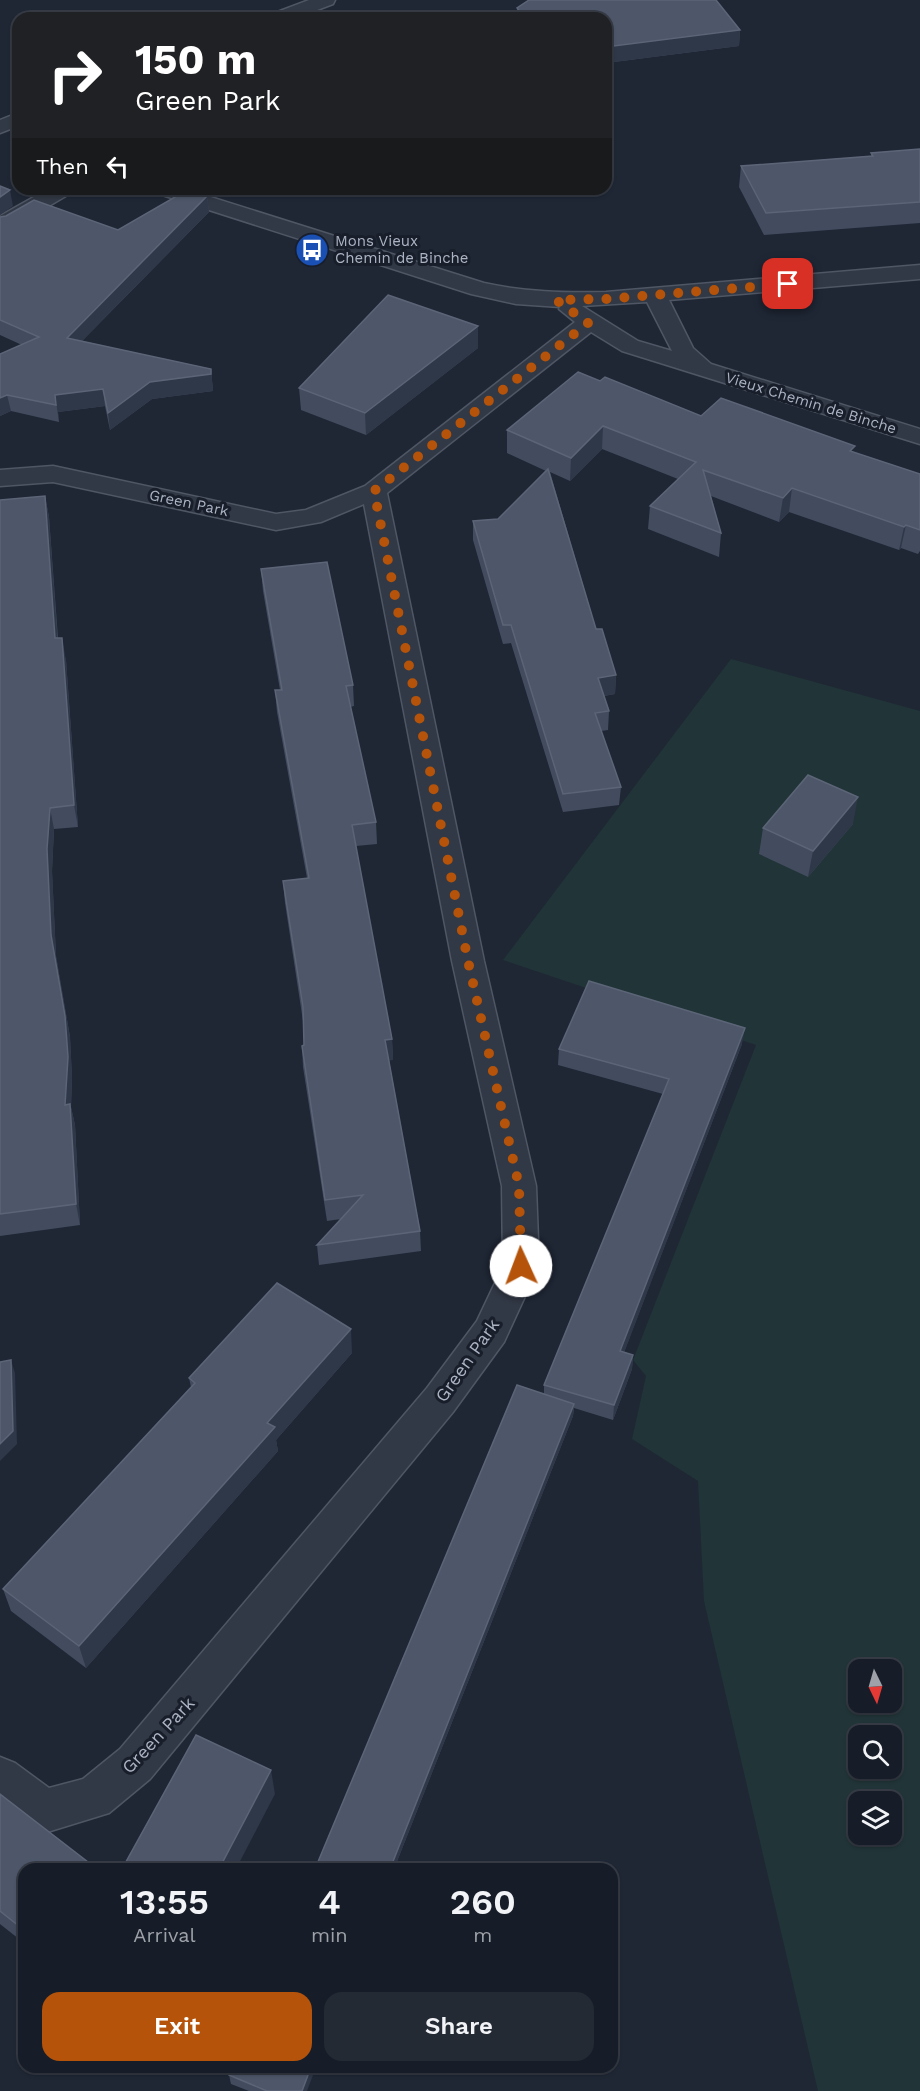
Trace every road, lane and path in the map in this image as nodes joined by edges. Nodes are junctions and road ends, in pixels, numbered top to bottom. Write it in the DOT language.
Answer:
graph roads {
  1 [pos="326,0"];
  2 [pos="295,12"];
  3 [pos="53,195"];
  4 [pos="182,195"];
  5 [pos="0,225"];
  6 [pos="920,272"];
  7 [pos="655,295"];
  8 [pos="556,300"];
  9 [pos="588,323"];
  10 [pos="703,369"];
  11 [pos="920,437"];
  12 [pos="0,478"];
  13 [pos="374,491"];
  14 [pos="0,1778"];
  1 -- 2 [label="street"];
  3 -- 5 [label="street"];
  4 -- 8 [label="street"];
  6 -- 7 [label="street"];
  7 -- 8 [label="street"];
  7 -- 10 [label="street, Vieux Chemin de Binche"];
  8 -- 9 [label="street, Vieux Chemin de Binche"];
  9 -- 10 [label="street, Vieux Chemin de Binche"];
  9 -- 13 [label="street, Green Park"];
  10 -- 11 [label="street, Vieux Chemin de Binche"];
  12 -- 13 [label="street, Green Park"];
  13 -- 14 [label="street, Green Park"];
}
